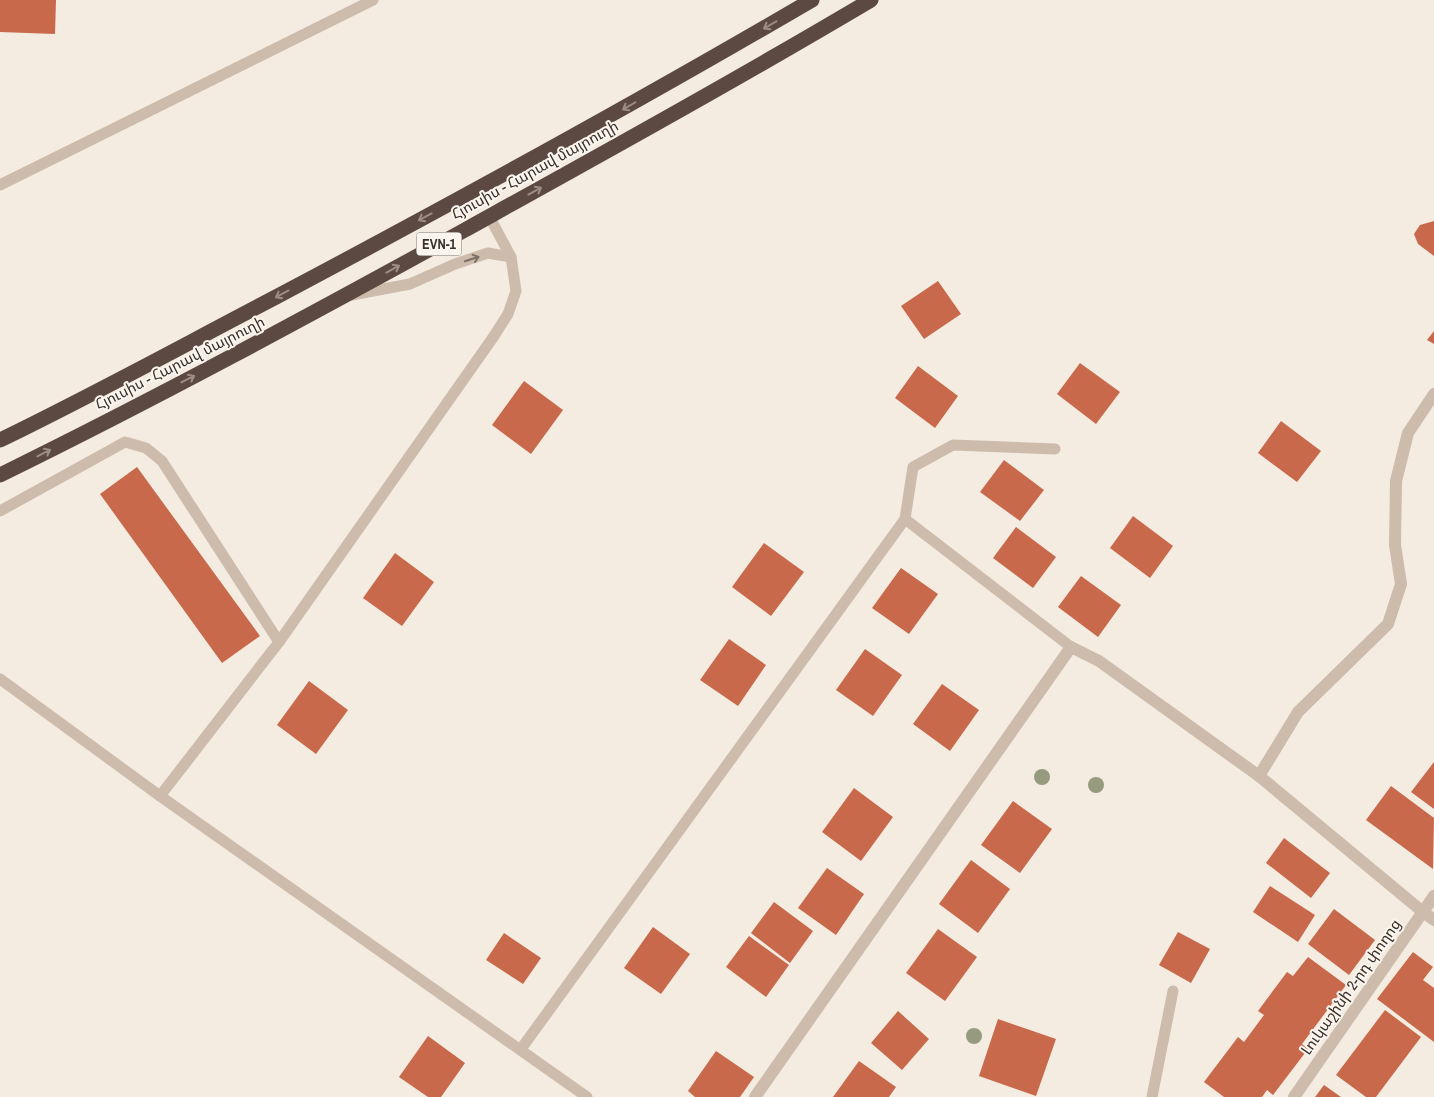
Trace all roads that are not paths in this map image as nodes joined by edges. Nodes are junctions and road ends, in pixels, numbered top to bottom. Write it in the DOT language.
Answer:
graph roads {
  1 [pos="373,0"];
  2 [pos="812,0"];
  3 [pos="871,0"];
  4 [pos="0,185"];
  5 [pos="489,216"];
  6 [pos="511,257"];
  7 [pos="342,297"];
  8 [pos="1434,394"];
  9 [pos="0,440"];
  10 [pos="1055,449"];
  11 [pos="0,475"];
  12 [pos="0,511"];
  13 [pos="905,519"];
  14 [pos="279,642"];
  15 [pos="1071,647"];
  16 [pos="0,679"];
  17 [pos="1259,776"];
  18 [pos="160,796"];
  19 [pos="1434,896"];
  20 [pos="1423,912"];
  21 [pos="1434,920"];
  22 [pos="1172,991"];
  23 [pos="521,1049"];
  24 [pos="587,1097"];
  25 [pos="755,1097"];
  26 [pos="1152,1097"];
  27 [pos="1294,1097"];
  1 -- 4 [label="lane"];
  2 -- 9 [label="highway, Հյուսիս - Հարավ մայրուղի / EVN-1, one-way"];
  5 -- 3 [label="highway, Հյուսիս - Հարավ մայրուղի / EVN-1, one-way"];
  5 -- 6 [label="lane"];
  7 -- 5 [label="highway, Հյուսիս - Հարավ մայրուղի / EVN-1, one-way"];
  7 -- 6 [label="lane, one-way"];
  6 -- 14 [label="lane"];
  11 -- 7 [label="highway, Հյուսիս - Հարավ մայրուղի / EVN-1, one-way"];
  8 -- 17 [label="street"];
  10 -- 13 [label="lane"];
  12 -- 14 [label="lane"];
  13 -- 15 [label="lane"];
  13 -- 23 [label="lane"];
  14 -- 18 [label="lane"];
  15 -- 17 [label="street"];
  15 -- 25 [label="street"];
  16 -- 18 [label="lane"];
  17 -- 20 [label="street"];
  18 -- 23 [label="lane"];
  19 -- 20 [label="street, Լուկաշինի 2-րդ փողոց"];
  20 -- 21 [label="street"];
  20 -- 27 [label="street, Լուկաշինի 2-րդ փողոց"];
  22 -- 26 [label="lane"];
  23 -- 24 [label="lane"];
}
